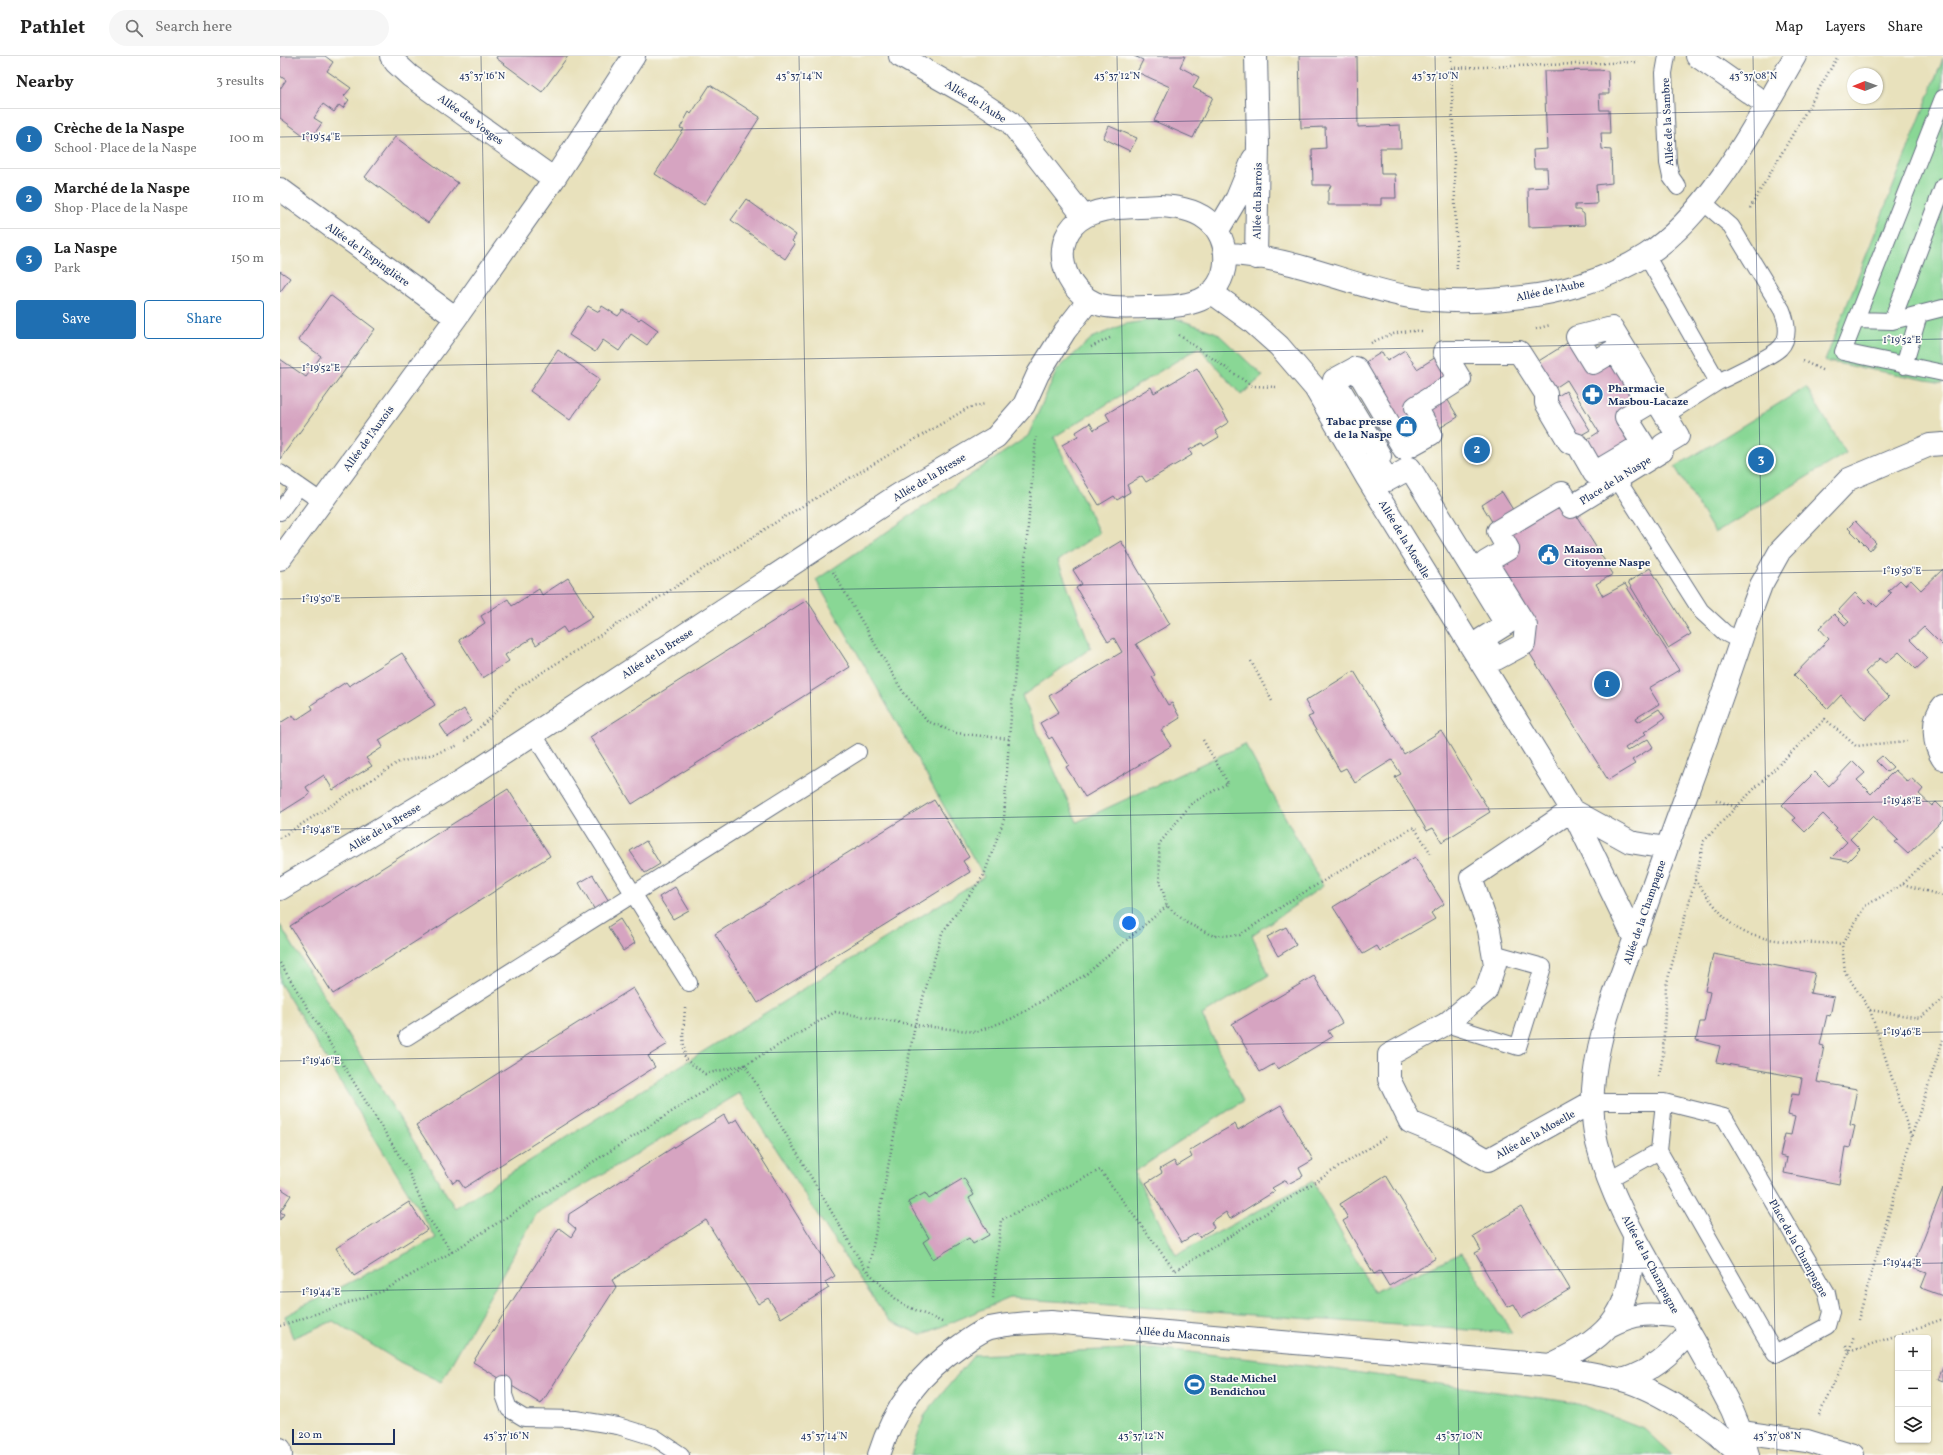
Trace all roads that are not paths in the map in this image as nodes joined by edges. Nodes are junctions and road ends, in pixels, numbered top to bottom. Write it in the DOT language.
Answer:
graph roads {
  1 [pos="391,56"];
  2 [pos="634,56"];
  3 [pos="900,56"];
  4 [pos="1256,56"];
  5 [pos="1697,56"];
  6 [pos="1795,56"];
  7 [pos="1667,59"];
  8 [pos="1943,98"];
  9 [pos="1767,105"];
  10 [pos="1938,127"];
  11 [pos="1258,144"];
  12 [pos="554,179"];
  13 [pos="1678,187"];
  14 [pos="1943,187"];
  15 [pos="280,189"];
  16 [pos="1702,202"];
  17 [pos="1084,217"];
  18 [pos="1218,230"];
  19 [pos="1226,254"];
  20 [pos="1646,255"];
  21 [pos="1256,258"];
  22 [pos="1211,292"];
  23 [pos="1089,300"];
  24 [pos="1943,308"];
  25 [pos="1919,314"];
  26 [pos="456,318"];
  27 [pos="1856,320"];
  28 [pos="1892,321"];
  29 [pos="1904,366"];
  30 [pos="1943,373"];
  31 [pos="1718,382"];
  32 [pos="1669,413"];
  33 [pos="1943,444"];
  34 [pos="280,473"];
  35 [pos="1617,479"];
  36 [pos="299,486"];
  37 [pos="322,502"];
  38 [pos="280,512"];
  39 [pos="280,559"];
  40 [pos="1740,641"];
  41 [pos="1943,706"];
  42 [pos="533,733"];
  43 [pos="858,752"];
  44 [pos="1943,759"];
  45 [pos="1572,810"];
  46 [pos="1666,848"];
  47 [pos="280,889"];
  48 [pos="634,894"];
  49 [pos="1635,940"];
  50 [pos="1493,953"];
  51 [pos="689,983"];
  52 [pos="1446,1024"];
  53 [pos="407,1037"];
  54 [pos="1592,1102"];
  55 [pos="1659,1102"];
  56 [pos="1659,1151"];
  57 [pos="1609,1178"];
  58 [pos="1634,1237"];
  59 [pos="1685,1325"];
  60 [pos="1610,1326"];
  61 [pos="1550,1365"];
  62 [pos="1623,1380"];
  63 [pos="504,1384"];
  64 [pos="1741,1432"];
  65 [pos="280,1449"];
  66 [pos="281,1455"];
  67 [pos="681,1455"];
  68 [pos="879,1455"];
  69 [pos="1740,1455"];
  70 [pos="1748,1455"];
  71 [pos="1854,1455"];
  1 -- 12 [label="street, Allée des Vosges"];
  2 -- 12 [label="street"];
  3 -- 17 [label="street, Allée de l'Aube"];
  4 -- 11 [label="street, Allée du Barrois"];
  5 -- 9 [label="street"];
  6 -- 9 [label="street, Allée de l'Aube"];
  7 -- 13 [label="lane, Allée de la Sambre"];
  8 -- 10 [label="lane"];
  9 -- 16 [label="street, Allée de l'Aube"];
  10 -- 27 [label="lane"];
  11 -- 18 [label="street, Allée du Barrois"];
  11 -- 21 [label="street, Allée du Barrois"];
  12 -- 26 [label="street"];
  14 -- 28 [label="lane"];
  15 -- 26 [label="street, Allée de l'Espinglière"];
  16 -- 20 [label="street, Allée de l'Aube"];
  16 -- 31 [label="lane"];
  17 -- 18 [label="street"];
  17 -- 23 [label="street"];
  18 -- 19 [label="street"];
  19 -- 21 [label="street, Allée de l'Aube"];
  19 -- 22 [label="street"];
  20 -- 21 [label="street, Allée de l'Aube"];
  20 -- 31 [label="lane"];
  22 -- 23 [label="street"];
  22 -- 45 [label="street, Allée de la Moselle"];
  23 -- 42 [label="street, Allée de la Bresse"];
  24 -- 25 [label="lane"];
  25 -- 28 [label="lane"];
  25 -- 29 [label="lane"];
  26 -- 37 [label="street, Allée de l'Auxois"];
  27 -- 28 [label="lane"];
  27 -- 29 [label="lane"];
  29 -- 30 [label="lane"];
  31 -- 32 [label="lane"];
  33 -- 40 [label="street, Allée de la Champagne"];
  34 -- 36 [label="lane"];
  35 -- 35 [label="street, Place de la Naspe"];
  35 -- 40 [label="lane"];
  36 -- 37 [label="lane"];
  36 -- 38 [label="lane"];
  37 -- 39 [label="street, Allée de l'Auxois"];
  40 -- 46 [label="street, Allée de la Champagne"];
  41 -- 44 [label="street"];
  42 -- 47 [label="street, Allée de la Bresse"];
  42 -- 48 [label="lane"];
  43 -- 48 [label="lane"];
  45 -- 46 [label="street, Allée de la Moselle"];
  45 -- 49 [label="street, Allée de la Moselle"];
  45 -- 50 [label="street"];
  46 -- 49 [label="street, Allée de la Champagne"];
  48 -- 51 [label="lane"];
  48 -- 53 [label="lane"];
  49 -- 54 [label="street, Allée de la Champagne"];
  50 -- 52 [label="street"];
  50 -- 52 [label="lane"];
  52 -- 54 [label="street, Allée de la Moselle"];
  54 -- 55 [label="lane, Place de la Champagne"];
  54 -- 57 [label="street, Allée de la Champagne"];
  55 -- 56 [label="lane"];
  55 -- 56 [label="lane, Place de la Champagne"];
  56 -- 57 [label="lane"];
  57 -- 58 [label="street, Allée de la Champagne"];
  58 -- 59 [label="street, Allée de la Champagne"];
  58 -- 60 [label="street"];
  59 -- 60 [label="street"];
  59 -- 62 [label="street, Allée du Maconnais"];
  59 -- 64 [label="street, Allée de la Champagne"];
  60 -- 61 [label="street"];
  61 -- 62 [label="street, Allée du Maconnais"];
  61 -- 68 [label="street, Allée du Maconnais"];
  62 -- 69 [label="street, Allée du Maconnais"];
  63 -- 67 [label="lane"];
  64 -- 70 [label="street, Allée de la Champagne"];
  64 -- 71 [label="street"];
  65 -- 66 [label="street"];
}
